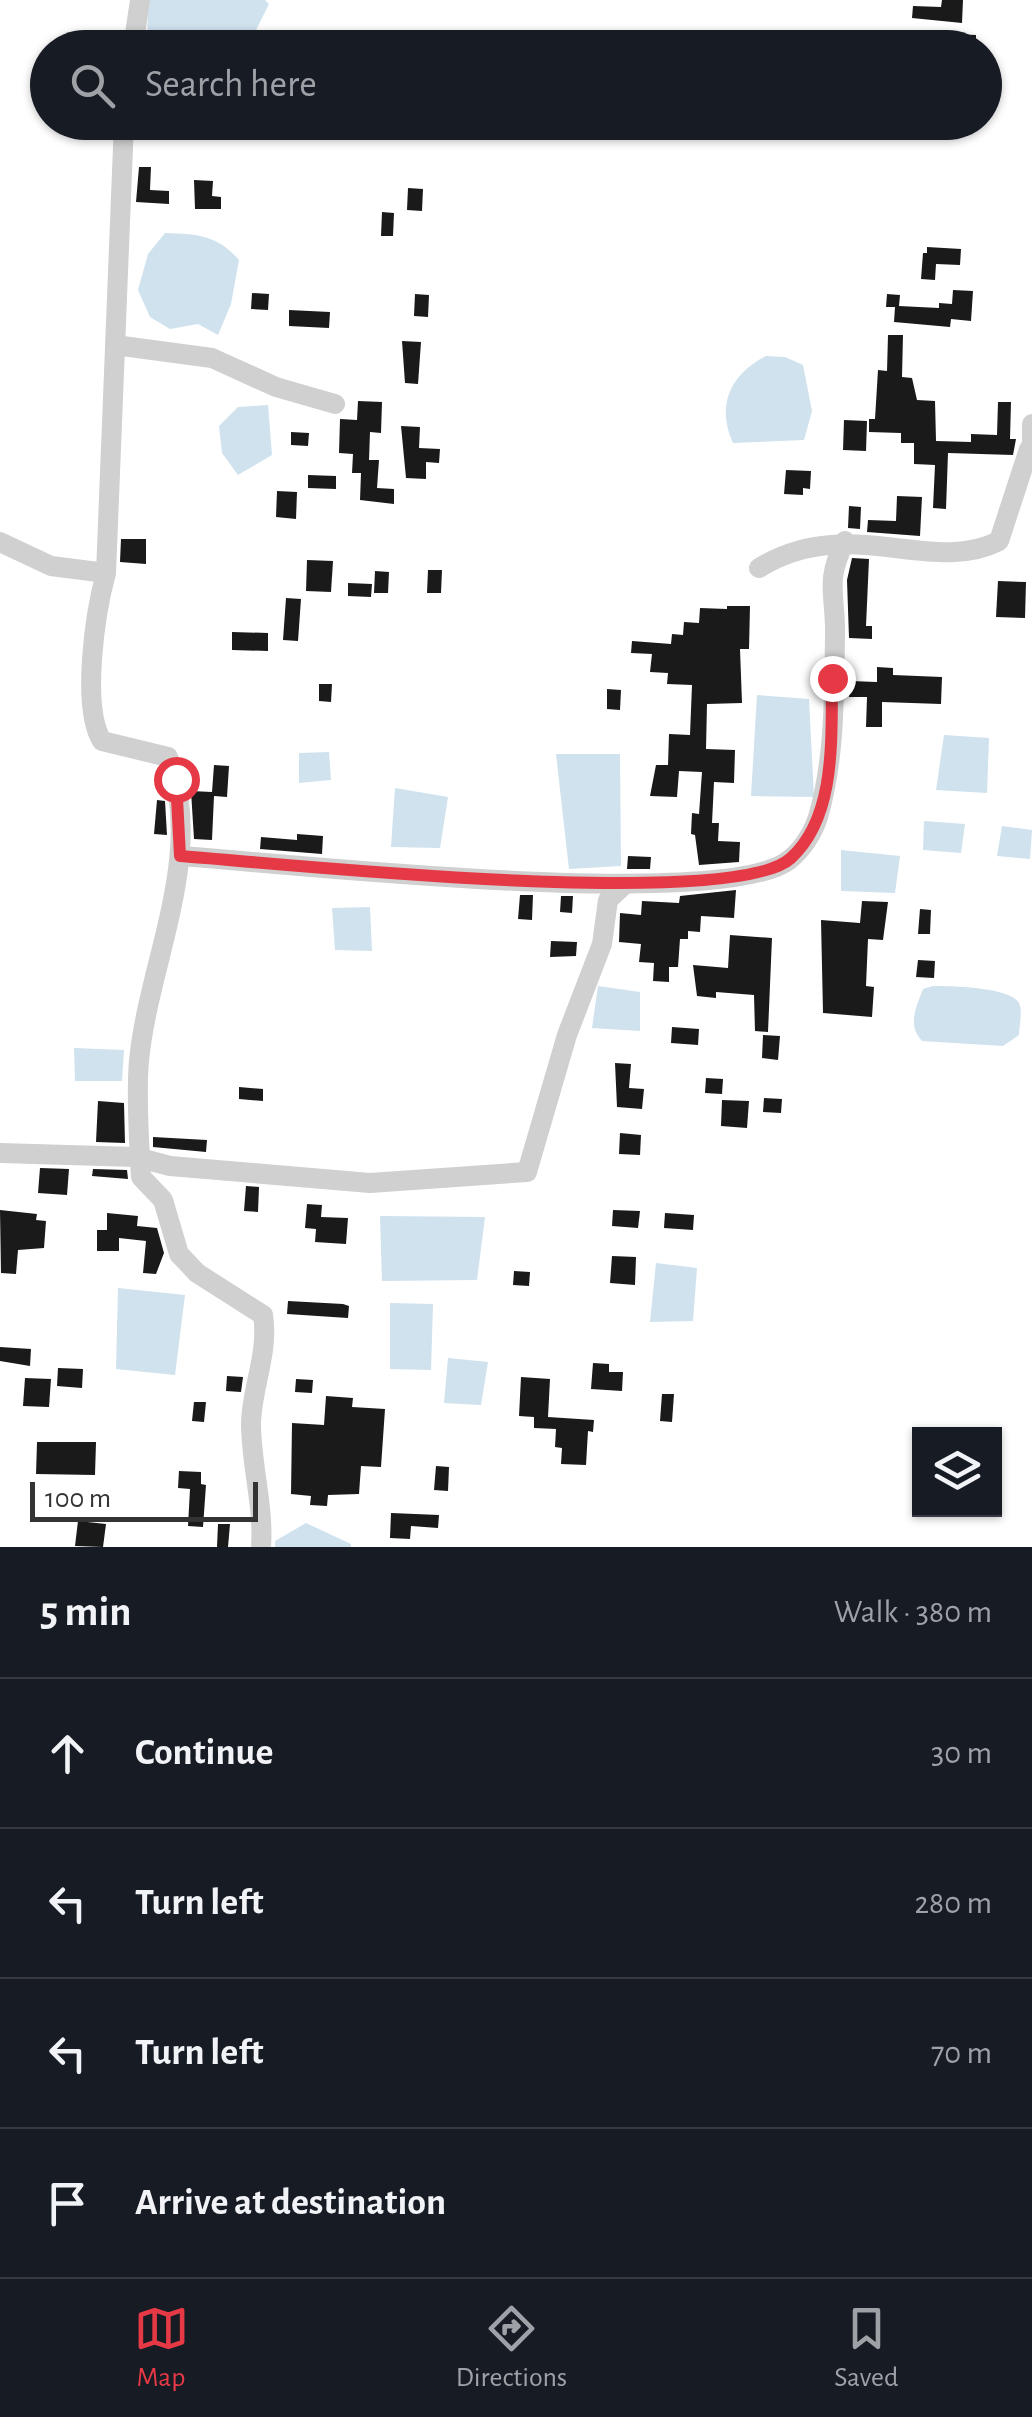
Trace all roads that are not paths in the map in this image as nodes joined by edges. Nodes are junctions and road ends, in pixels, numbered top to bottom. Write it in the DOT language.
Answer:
graph roads {
  1 [pos="140,0"];
  2 [pos="136,30"];
  3 [pos="123,140"];
  4 [pos="115,344"];
  5 [pos="335,404"];
  6 [pos="1032,424"];
  7 [pos="1030,449"];
  8 [pos="0,542"];
  9 [pos="845,542"];
  10 [pos="759,568"];
  11 [pos="106,573"];
  12 [pos="180,856"];
  13 [pos="624,886"];
  14 [pos="0,1152"];
  15 [pos="140,1160"];
  16 [pos="261,1547"];
  1 -- 2 [label="street"];
  3 -- 4 [label="street"];
  4 -- 5 [label="street"];
  4 -- 11 [label="street"];
  6 -- 7 [label="street"];
  7 -- 9 [label="street"];
  8 -- 11 [label="street"];
  9 -- 10 [label="street"];
  9 -- 13 [label="street"];
  11 -- 12 [label="street"];
  12 -- 13 [label="street"];
  12 -- 15 [label="street"];
  13 -- 15 [label="street"];
  14 -- 15 [label="street"];
  15 -- 16 [label="street"];
}
